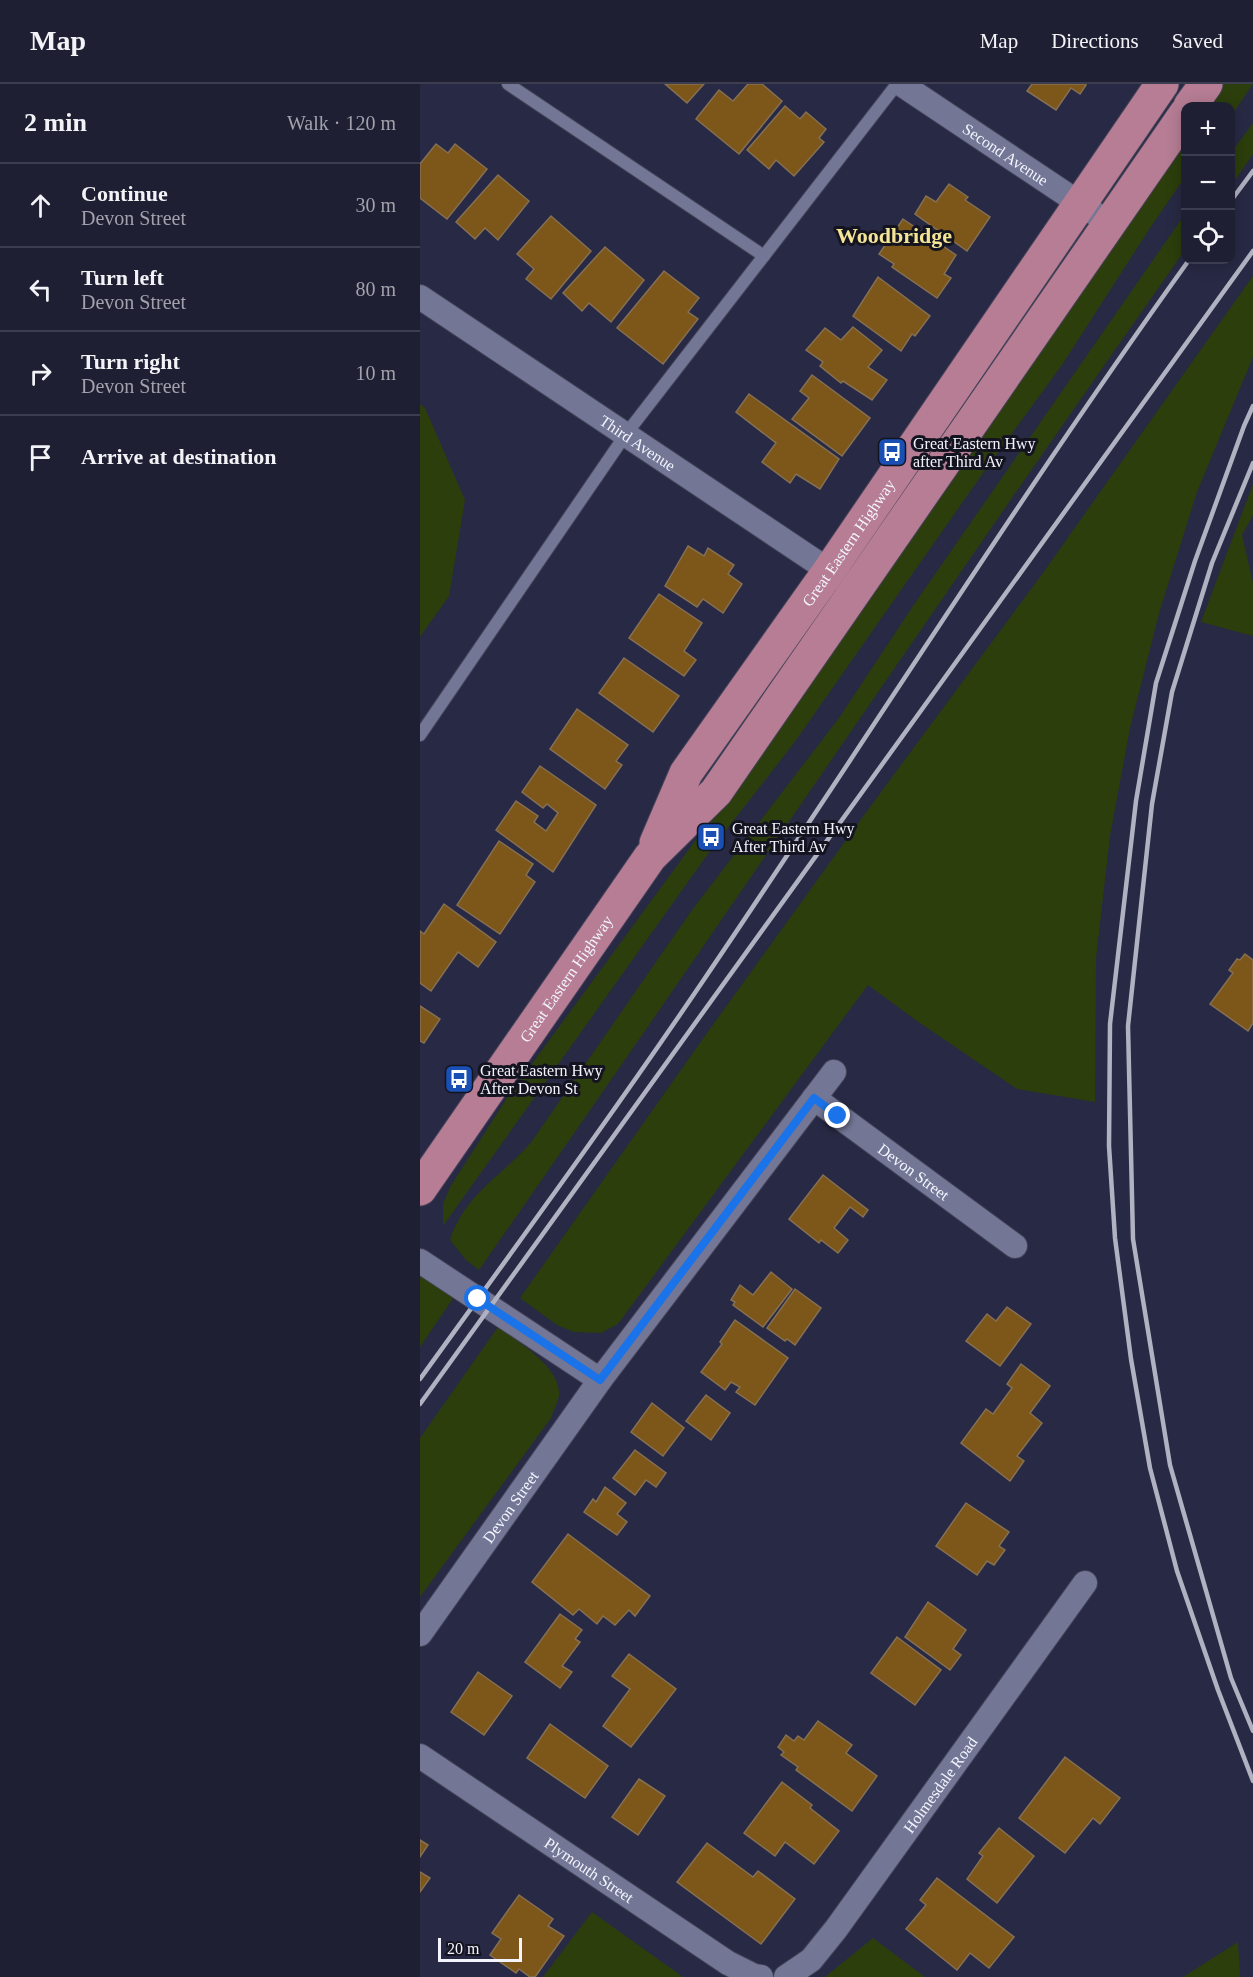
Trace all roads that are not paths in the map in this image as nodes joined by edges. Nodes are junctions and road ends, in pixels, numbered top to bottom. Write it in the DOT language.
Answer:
graph roads {
  1 [pos="508,84"];
  2 [pos="897,84"];
  3 [pos="902,84"];
  4 [pos="1162,84"];
  5 [pos="1206,84"];
  6 [pos="1193,102"];
  7 [pos="1181,119"];
  8 [pos="1079,202"];
  9 [pos="1108,224"];
  10 [pos="764,256"];
  11 [pos="420,297"];
  12 [pos="626,434"];
  13 [pos="829,571"];
  14 [pos="857,591"];
  15 [pos="420,735"];
  16 [pos="650,857"];
  17 [pos="834,1072"];
  18 [pos="814,1098"];
  19 [pos="420,1189"];
  20 [pos="1015,1246"];
  21 [pos="420,1261"];
  22 [pos="600,1380"];
  23 [pos="1085,1583"];
  24 [pos="420,1635"];
  25 [pos="420,1756"];
  26 [pos="761,1977"];
  27 [pos="786,1977"];
  1 -- 10 [label="lane"];
  2 -- 10 [label="lane"];
  3 -- 8 [label="street, Second Avenue"];
  4 -- 8 [label="highway, Great Eastern Highway"];
  5 -- 6 [label="highway"];
  7 -- 9 [label="highway, Great Eastern Highway"];
  8 -- 9 [label="street, Second Avenue"];
  8 -- 13 [label="highway, Great Eastern Highway"];
  9 -- 14 [label="highway, Great Eastern Highway"];
  10 -- 12 [label="lane"];
  11 -- 12 [label="street, Third Avenue"];
  12 -- 13 [label="street, Third Avenue"];
  12 -- 15 [label="lane"];
  13 -- 14 [label="street, Third Avenue"];
  13 -- 16 [label="highway, Great Eastern Highway"];
  14 -- 16 [label="highway, Great Eastern Highway"];
  16 -- 19 [label="highway, Great Eastern Highway"];
  17 -- 18 [label="street, Devon Street"];
  18 -- 20 [label="street, Devon Street"];
  18 -- 22 [label="street, Devon Street"];
  21 -- 22 [label="street"];
  22 -- 24 [label="street, Devon Street"];
  23 -- 27 [label="street, Holmesdale Road"];
  25 -- 26 [label="street, Plymouth Street"];
}
